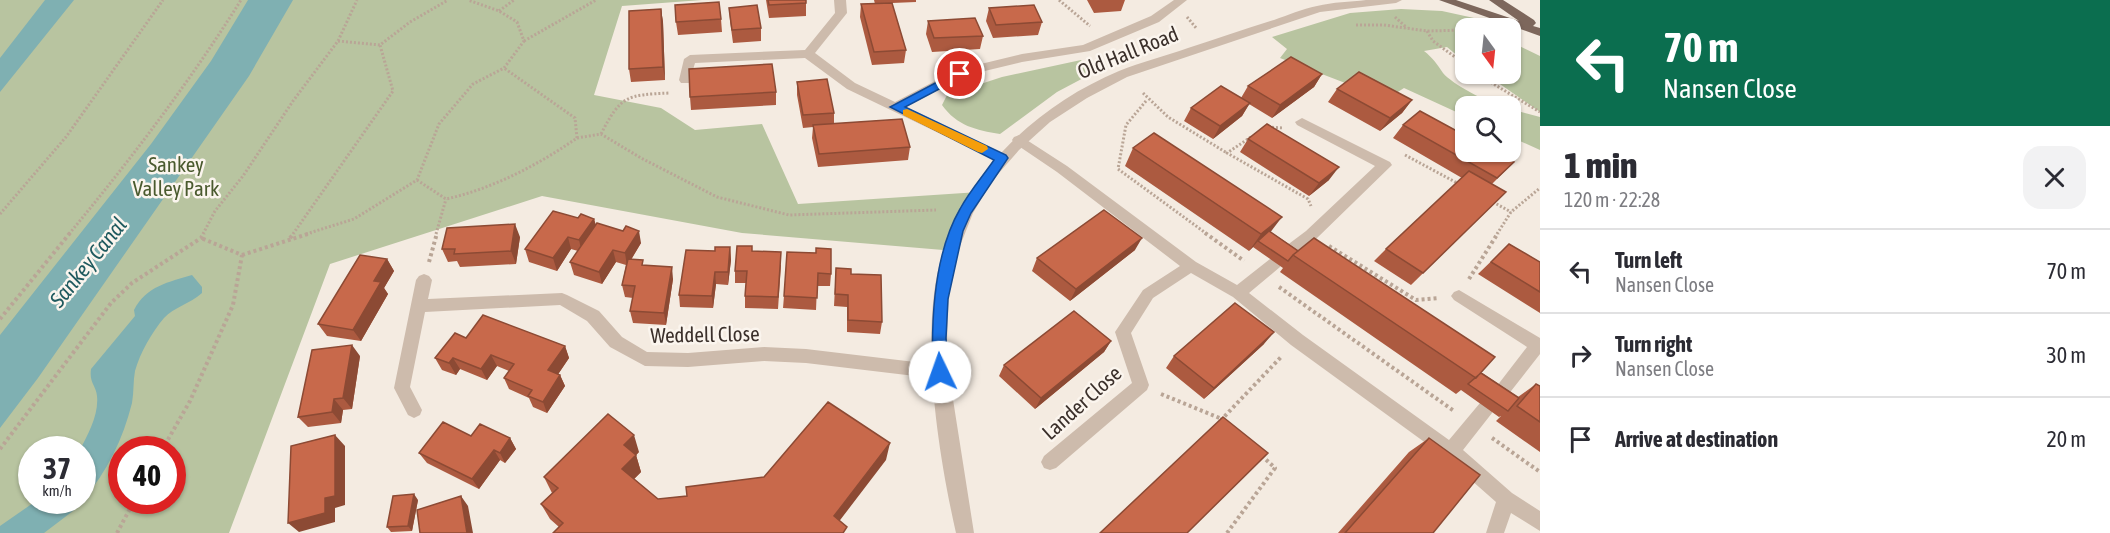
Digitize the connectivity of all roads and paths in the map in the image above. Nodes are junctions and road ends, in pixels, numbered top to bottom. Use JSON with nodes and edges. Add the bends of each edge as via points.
{"nodes":[{"id":1,"x":163,"y":0,"type":"edge"},
{"id":2,"x":241,"y":0,"type":"edge"},
{"id":3,"x":357,"y":0,"type":"edge"},
{"id":4,"x":448,"y":0,"type":"edge"},
{"id":5,"x":468,"y":0,"type":"edge"},
{"id":6,"x":514,"y":0,"type":"edge"},
{"id":7,"x":597,"y":0,"type":"edge"},
{"id":8,"x":840,"y":0,"type":"edge"},
{"id":9,"x":1059,"y":0,"type":"edge"},
{"id":10,"x":1181,"y":0,"type":"edge"},
{"id":11,"x":1335,"y":0,"type":"edge"},
{"id":12,"x":1396,"y":0,"type":"edge"},
{"id":13,"x":1445,"y":0,"type":"edge"},
{"id":14,"x":1495,"y":0,"type":"edge"},
{"id":15,"x":1318,"y":9,"type":"junction"},
{"id":16,"x":499,"y":11,"type":"junction"},
{"id":17,"x":1353,"y":26,"type":"dead end"},
{"id":18,"x":1455,"y":30,"type":"edge"},
{"id":19,"x":1427,"y":31,"type":"junction"},
{"id":20,"x":1540,"y":31,"type":"edge"},
{"id":21,"x":1107,"y":40,"type":"junction"},
{"id":22,"x":338,"y":41,"type":"junction"},
{"id":23,"x":524,"y":41,"type":"junction"},
{"id":24,"x":380,"y":45,"type":"junction"},
{"id":25,"x":808,"y":54,"type":"junction"},
{"id":26,"x":1455,"y":57,"type":"edge"},
{"id":27,"x":504,"y":68,"type":"junction"},
{"id":28,"x":685,"y":80,"type":"joint"},
{"id":29,"x":1494,"y":84,"type":"edge"},
{"id":30,"x":1143,"y":93,"type":"dead end"},
{"id":31,"x":1146,"y":101,"type":"junction"},
{"id":32,"x":896,"y":107,"type":"junction"},
{"id":33,"x":1540,"y":112,"type":"edge"},
{"id":34,"x":1302,"y":122,"type":"joint"},
{"id":35,"x":601,"y":134,"type":"junction"},
{"id":36,"x":577,"y":138,"type":"junction"},
{"id":37,"x":1019,"y":140,"type":"junction"},
{"id":38,"x":1227,"y":153,"type":"junction"},
{"id":39,"x":1002,"y":158,"type":"junction"},
{"id":40,"x":1384,"y":165,"type":"junction"},
{"id":41,"x":417,"y":180,"type":"junction"},
{"id":42,"x":1459,"y":184,"type":"edge"},
{"id":43,"x":1540,"y":188,"type":"edge"},
{"id":44,"x":446,"y":199,"type":"junction"},
{"id":45,"x":1491,"y":201,"type":"edge"},
{"id":46,"x":936,"y":210,"type":"dead end"},
{"id":47,"x":1511,"y":212,"type":"junction"},
{"id":48,"x":0,"y":214,"type":"edge"},
{"id":49,"x":1315,"y":230,"type":"junction"},
{"id":50,"x":201,"y":238,"type":"junction"},
{"id":51,"x":289,"y":238,"type":"junction"},
{"id":52,"x":242,"y":255,"type":"junction"},
{"id":53,"x":1191,"y":267,"type":"junction"},
{"id":54,"x":1261,"y":274,"type":"junction"},
{"id":55,"x":424,"y":280,"type":"joint"},
{"id":56,"x":1238,"y":293,"type":"junction"},
{"id":57,"x":1459,"y":296,"type":"junction"},
{"id":58,"x":419,"y":306,"type":"junction"},
{"id":59,"x":0,"y":319,"type":"edge"},
{"id":60,"x":1297,"y":340,"type":"junction"},
{"id":61,"x":940,"y":372,"type":"junction"},
{"id":62,"x":1141,"y":385,"type":"junction"},
{"id":63,"x":414,"y":410,"type":"dead end"},
{"id":64,"x":1222,"y":419,"type":"junction"},
{"id":65,"x":1473,"y":425,"type":"junction"},
{"id":66,"x":1230,"y":426,"type":"edge"},
{"id":67,"x":170,"y":436,"type":"edge"},
{"id":68,"x":1252,"y":447,"type":"edge"},
{"id":69,"x":0,"y":449,"type":"edge"},
{"id":70,"x":1451,"y":451,"type":"junction"},
{"id":71,"x":1050,"y":462,"type":"dead end"},
{"id":72,"x":1540,"y":472,"type":"edge"},
{"id":73,"x":1506,"y":499,"type":"junction"},
{"id":74,"x":127,"y":514,"type":"edge"},
{"id":75,"x":1540,"y":522,"type":"edge"},
{"id":76,"x":117,"y":533,"type":"edge"},
{"id":77,"x":965,"y":533,"type":"edge"},
{"id":78,"x":1227,"y":533,"type":"edge"},
{"id":79,"x":1495,"y":533,"type":"edge"}],
"edges":[{"from":1,"to":48,"type":"path","via":[[30,183]]},
{"from":2,"to":59,"type":"path","via":[[144,142]]},
{"from":3,"to":22,"type":"path"},
{"from":4,"to":24,"type":"path"},
{"from":5,"to":16,"type":"path"},
{"from":6,"to":16,"type":"path"},
{"from":7,"to":23,"type":"path"},
{"from":8,"to":25,"type":"street","via":[[842,14]]},
{"from":9,"to":21,"type":"path"},
{"from":10,"to":21,"type":"street","via":[[1155,19]]},
{"from":11,"to":15,"type":"street","name":"Old Hall Road"},
{"from":12,"to":15,"type":"street","name":"Old Hall Road"},
{"from":13,"to":20,"type":"main road"},
{"from":14,"to":20,"type":"main road"},
{"from":15,"to":37,"type":"street","name":"Old Hall Road","via":[[1123,74],[1070,100]]},
{"from":16,"to":23,"type":"path","via":[[517,22]]},
{"from":17,"to":19,"type":"path","via":[[1384,25]]},
{"from":18,"to":19,"type":"path"},
{"from":19,"to":26,"type":"path"},
{"from":21,"to":32,"type":"street","via":[[1086,48],[1022,58],[960,74]]},
{"from":22,"to":24,"type":"path"},
{"from":22,"to":50,"type":"path","via":[[214,211]]},
{"from":23,"to":27,"type":"path"},
{"from":24,"to":51,"type":"path","via":[[393,91]]},
{"from":25,"to":28,"type":"street","via":[[690,59]]},
{"from":25,"to":32,"type":"street","via":[[850,86]]},
{"from":27,"to":36,"type":"path","via":[[575,118]]},
{"from":27,"to":41,"type":"path","via":[[473,84],[439,124]]},
{"from":28,"to":35,"type":"path","via":[[681,92],[634,95],[613,110]]},
{"from":29,"to":33,"type":"path"},
{"from":30,"to":31,"type":"path"},
{"from":31,"to":38,"type":"path"},
{"from":31,"to":54,"type":"path","via":[[1126,125],[1118,169]]},
{"from":32,"to":39,"type":"street"},
{"from":34,"to":38,"type":"path","via":[[1288,128],[1267,127]]},
{"from":34,"to":40,"type":"street"},
{"from":35,"to":36,"type":"path"},
{"from":35,"to":46,"type":"path","via":[[717,197],[789,214]]},
{"from":36,"to":44,"type":"path","via":[[474,193]]},
{"from":37,"to":39,"type":"street","name":"Old Hall Road"},
{"from":37,"to":53,"type":"street"},
{"from":38,"to":49,"type":"path","via":[[1308,199]]},
{"from":39,"to":61,"type":"street","name":"Old Hall Road","via":[[965,211],[956,231],[941,299]]},
{"from":40,"to":42,"type":"path","via":[[1397,151]]},
{"from":40,"to":49,"type":"street"},
{"from":41,"to":44,"type":"path"},
{"from":41,"to":51,"type":"path","via":[[354,219]]},
{"from":43,"to":47,"type":"path"},
{"from":44,"to":55,"type":"path"},
{"from":45,"to":47,"type":"path"},
{"from":47,"to":57,"type":"path"},
{"from":49,"to":54,"type":"street"},
{"from":49,"to":57,"type":"path","via":[[1416,300]]},
{"from":50,"to":52,"type":"path"},
{"from":50,"to":69,"type":"path","via":[[132,283],[111,303]]},
{"from":51,"to":52,"type":"path"},
{"from":52,"to":67,"type":"path","via":[[233,305]]},
{"from":53,"to":56,"type":"street"},
{"from":53,"to":62,"type":"street","name":"Lander Close","via":[[1148,294],[1123,332]]},
{"from":54,"to":56,"type":"street"},
{"from":54,"to":65,"type":"path"},
{"from":55,"to":58,"type":"street"},
{"from":56,"to":60,"type":"street"},
{"from":57,"to":65,"type":"street","via":[[1538,345]]},
{"from":58,"to":61,"type":"street","name":"Weddell Close","via":[[562,299],[593,316],[616,342],[645,359],[765,354]]},
{"from":58,"to":63,"type":"street","via":[[402,388]]},
{"from":60,"to":64,"type":"path"},
{"from":60,"to":70,"type":"street"},
{"from":61,"to":77,"type":"street","name":"Old Hall Road"},
{"from":62,"to":64,"type":"path"},
{"from":62,"to":71,"type":"street","name":"Lander Close"},
{"from":64,"to":66,"type":"path"},
{"from":65,"to":70,"type":"street"},
{"from":65,"to":72,"type":"path"},
{"from":68,"to":78,"type":"path","via":[[1275,468]]},
{"from":70,"to":73,"type":"street"},
{"from":73,"to":75,"type":"street"},
{"from":73,"to":79,"type":"street"},
{"from":74,"to":76,"type":"path"}]}
